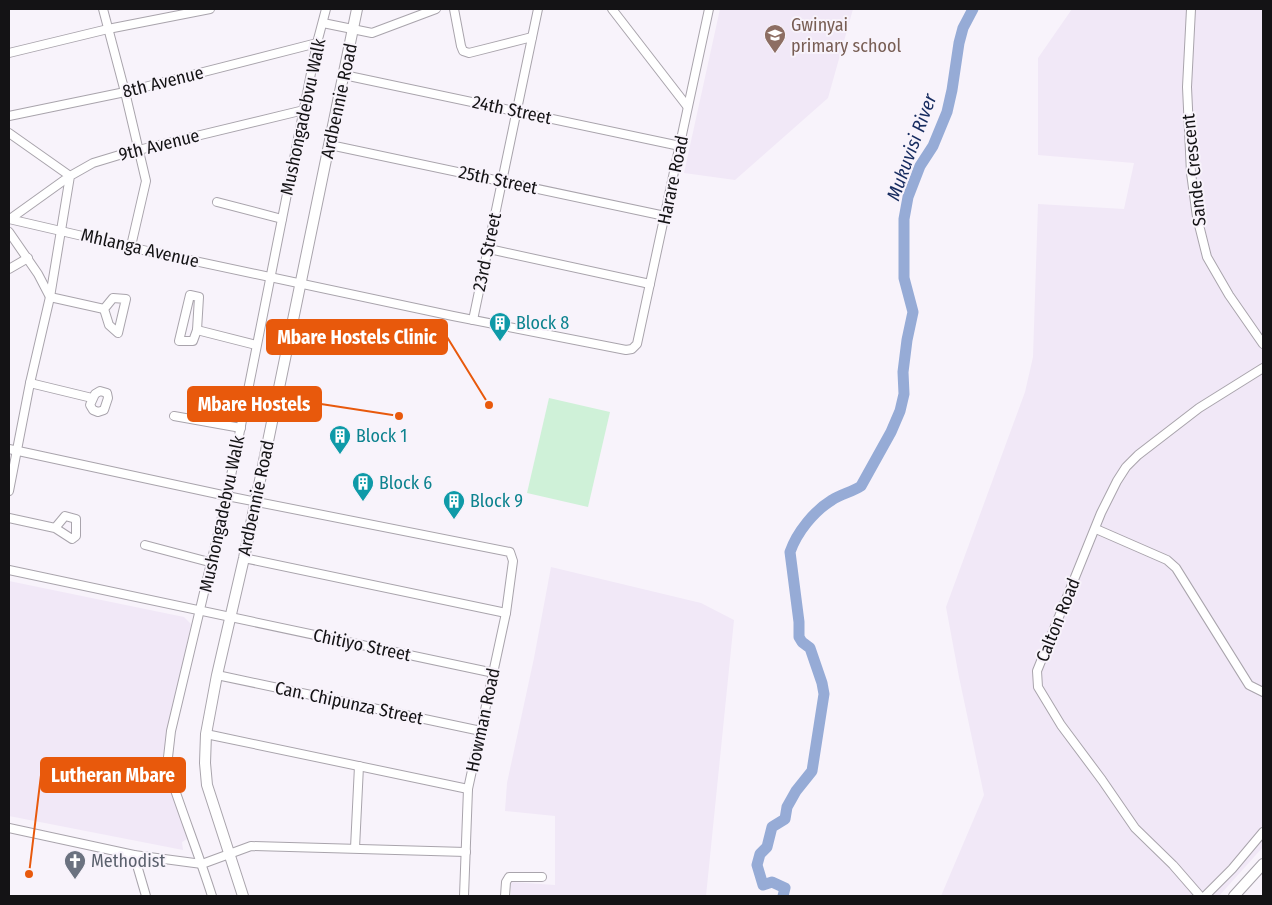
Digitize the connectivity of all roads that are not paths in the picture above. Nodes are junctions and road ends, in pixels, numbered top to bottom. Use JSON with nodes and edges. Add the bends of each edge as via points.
{"nodes":[{"id":1,"x":102,"y":9,"type":"edge"},
{"id":2,"x":210,"y":9,"type":"edge"},
{"id":3,"x":326,"y":9,"type":"edge"},
{"id":4,"x":357,"y":9,"type":"edge"},
{"id":5,"x":436,"y":9,"type":"edge"},
{"id":6,"x":454,"y":9,"type":"edge"},
{"id":7,"x":538,"y":9,"type":"edge"},
{"id":8,"x":612,"y":9,"type":"edge"},
{"id":9,"x":709,"y":9,"type":"edge"},
{"id":10,"x":1191,"y":9,"type":"edge"},
{"id":11,"x":323,"y":23,"type":"junction"},
{"id":12,"x":108,"y":29,"type":"junction"},
{"id":13,"x":354,"y":31,"type":"junction"},
{"id":14,"x":532,"y":37,"type":"junction"},
{"id":15,"x":317,"y":43,"type":"junction"},
{"id":16,"x":9,"y":53,"type":"edge"},
{"id":17,"x":344,"y":76,"type":"junction"},
{"id":18,"x":125,"y":92,"type":"junction"},
{"id":19,"x":687,"y":106,"type":"junction"},
{"id":20,"x":304,"y":110,"type":"junction"},
{"id":21,"x":516,"y":110,"type":"junction"},
{"id":22,"x":9,"y":116,"type":"edge"},
{"id":23,"x":9,"y":133,"type":"edge"},
{"id":24,"x":330,"y":145,"type":"junction"},
{"id":25,"x":680,"y":146,"type":"junction"},
{"id":26,"x":138,"y":150,"type":"junction"},
{"id":27,"x":70,"y":176,"type":"junction"},
{"id":28,"x":502,"y":180,"type":"junction"},
{"id":29,"x":217,"y":202,"type":"dead end"},
{"id":30,"x":665,"y":216,"type":"junction"},
{"id":31,"x":9,"y":219,"type":"edge"},
{"id":32,"x":282,"y":219,"type":"junction"},
{"id":33,"x":62,"y":230,"type":"junction"},
{"id":34,"x":9,"y":232,"type":"edge"},
{"id":35,"x":131,"y":246,"type":"junction"},
{"id":36,"x":489,"y":249,"type":"junction"},
{"id":37,"x":28,"y":258,"type":"junction"},
{"id":38,"x":9,"y":270,"type":"edge"},
{"id":39,"x":271,"y":277,"type":"junction"},
{"id":40,"x":300,"y":283,"type":"junction"},
{"id":41,"x":650,"y":284,"type":"junction"},
{"id":42,"x":50,"y":297,"type":"junction"},
{"id":43,"x":104,"y":309,"type":"dead end"},
{"id":44,"x":473,"y":320,"type":"junction"},
{"id":45,"x":197,"y":330,"type":"junction"},
{"id":46,"x":1263,"y":344,"type":"edge"},
{"id":47,"x":256,"y":345,"type":"junction"},
{"id":48,"x":632,"y":349,"type":"joint"},
{"id":49,"x":1263,"y":368,"type":"edge"},
{"id":50,"x":30,"y":383,"type":"junction"},
{"id":51,"x":92,"y":398,"type":"dead end"},
{"id":52,"x":174,"y":416,"type":"dead end"},
{"id":53,"x":241,"y":428,"type":"junction"},
{"id":54,"x":12,"y":449,"type":"edge"},
{"id":55,"x":9,"y":491,"type":"edge"},
{"id":56,"x":227,"y":496,"type":"junction"},
{"id":57,"x":255,"y":502,"type":"junction"},
{"id":58,"x":9,"y":518,"type":"edge"},
{"id":59,"x":55,"y":528,"type":"dead end"},
{"id":60,"x":1096,"y":529,"type":"junction"},
{"id":61,"x":145,"y":545,"type":"dead end"},
{"id":62,"x":244,"y":558,"type":"junction"},
{"id":63,"x":213,"y":563,"type":"junction"},
{"id":64,"x":9,"y":570,"type":"edge"},
{"id":65,"x":200,"y":611,"type":"junction"},
{"id":66,"x":506,"y":613,"type":"junction"},
{"id":67,"x":231,"y":617,"type":"junction"},
{"id":68,"x":494,"y":673,"type":"junction"},
{"id":69,"x":217,"y":675,"type":"junction"},
{"id":70,"x":1263,"y":692,"type":"edge"},
{"id":71,"x":481,"y":731,"type":"junction"},
{"id":72,"x":206,"y":734,"type":"junction"},
{"id":73,"x":359,"y":766,"type":"junction"},
{"id":74,"x":468,"y":789,"type":"junction"},
{"id":75,"x":9,"y":828,"type":"edge"},
{"id":76,"x":1263,"y":832,"type":"edge"},
{"id":77,"x":355,"y":848,"type":"junction"},
{"id":78,"x":466,"y":852,"type":"junction"},
{"id":79,"x":230,"y":853,"type":"junction"},
{"id":80,"x":134,"y":855,"type":"junction"},
{"id":81,"x":202,"y":864,"type":"junction"},
{"id":82,"x":1263,"y":864,"type":"edge"},
{"id":83,"x":542,"y":877,"type":"dead end"},
{"id":84,"x":146,"y":896,"type":"edge"},
{"id":85,"x":212,"y":896,"type":"edge"},
{"id":86,"x":243,"y":896,"type":"edge"},
{"id":87,"x":464,"y":896,"type":"edge"},
{"id":88,"x":505,"y":896,"type":"edge"},
{"id":89,"x":1200,"y":896,"type":"edge"},
{"id":90,"x":1206,"y":896,"type":"edge"},
{"id":91,"x":1234,"y":896,"type":"edge"}],
"edges":[{"from":1,"to":12,"type":"street"},
{"from":2,"to":12,"type":"street"},
{"from":3,"to":11,"type":"street","name":"Mushongadebvu Walk"},
{"from":4,"to":13,"type":"main road","name":"Ardbennie Road"},
{"from":5,"to":13,"type":"street","via":[[372,33]]},
{"from":6,"to":14,"type":"street","via":[[461,46],[469,53]]},
{"from":7,"to":14,"type":"street","name":"23rd Street"},
{"from":8,"to":19,"type":"street"},
{"from":9,"to":19,"type":"street","name":"Harare Road"},
{"from":10,"to":46,"type":"street","name":"Sande Crescent","via":[[1187,87],[1196,217],[1207,257]]},
{"from":11,"to":13,"type":"street"},
{"from":11,"to":15,"type":"street","name":"Mushongadebvu Walk"},
{"from":12,"to":16,"type":"street"},
{"from":12,"to":18,"type":"street"},
{"from":13,"to":17,"type":"main road","name":"Ardbennie Road"},
{"from":14,"to":21,"type":"street","name":"23rd Street"},
{"from":15,"to":18,"type":"street","name":"8th Avenue"},
{"from":15,"to":20,"type":"street","name":"Mushongadebvu Walk"},
{"from":17,"to":21,"type":"street","name":"24th Street"},
{"from":17,"to":24,"type":"main road","name":"Ardbennie Road"},
{"from":18,"to":22,"type":"street","name":"8th Avenue"},
{"from":18,"to":26,"type":"street"},
{"from":19,"to":25,"type":"street","name":"Harare Road"},
{"from":20,"to":26,"type":"street","name":"9th Avenue"},
{"from":20,"to":32,"type":"street","name":"Mushongadebvu Walk"},
{"from":21,"to":25,"type":"street","name":"24th Street"},
{"from":21,"to":28,"type":"street","name":"23rd Street"},
{"from":23,"to":27,"type":"street"},
{"from":24,"to":28,"type":"street","name":"25th Street"},
{"from":24,"to":40,"type":"main road","name":"Ardbennie Road"},
{"from":25,"to":30,"type":"street","name":"Harare Road"},
{"from":26,"to":27,"type":"street","name":"9th Avenue","via":[[93,163]]},
{"from":26,"to":35,"type":"street","via":[[146,184]]},
{"from":27,"to":31,"type":"street","name":"9th Avenue"},
{"from":27,"to":33,"type":"street"},
{"from":28,"to":30,"type":"street","name":"25th Street"},
{"from":28,"to":36,"type":"street","name":"23rd Street"},
{"from":29,"to":32,"type":"street"},
{"from":30,"to":41,"type":"street","name":"Harare Road"},
{"from":31,"to":33,"type":"street","name":"Mhlanga Avenue"},
{"from":32,"to":39,"type":"street","name":"Mushongadebvu Walk"},
{"from":33,"to":35,"type":"street","name":"Mhlanga Avenue"},
{"from":33,"to":42,"type":"street"},
{"from":34,"to":37,"type":"street"},
{"from":35,"to":39,"type":"street","name":"Mhlanga Avenue"},
{"from":36,"to":41,"type":"street"},
{"from":36,"to":44,"type":"street","name":"23rd Street"},
{"from":37,"to":38,"type":"street"},
{"from":37,"to":42,"type":"street"},
{"from":39,"to":40,"type":"street","name":"Mhlanga Avenue"},
{"from":39,"to":47,"type":"street","name":"Mushongadebvu Walk"},
{"from":40,"to":44,"type":"street","name":"Mhlanga Avenue"},
{"from":40,"to":57,"type":"main road","name":"Ardbennie Road"},
{"from":41,"to":48,"type":"street","name":"Harare Road","via":[[637,344]]},
{"from":42,"to":43,"type":"street"},
{"from":42,"to":50,"type":"street"},
{"from":44,"to":48,"type":"street","name":"Mhlanga Avenue"},
{"from":45,"to":45,"type":"street","via":[[199,297],[190,296],[179,342],[192,342]]},
{"from":45,"to":47,"type":"street"},
{"from":47,"to":53,"type":"street","name":"Mushongadebvu Walk"},
{"from":49,"to":60,"type":"street","name":"Calton Road","via":[[1199,408],[1138,455],[1117,481]]},
{"from":50,"to":51,"type":"street"},
{"from":50,"to":54,"type":"street"},
{"from":52,"to":53,"type":"street"},
{"from":53,"to":56,"type":"street","name":"Mushongadebvu Walk"},
{"from":54,"to":55,"type":"street"},
{"from":54,"to":56,"type":"street"},
{"from":56,"to":57,"type":"street"},
{"from":56,"to":63,"type":"street","name":"Mushongadebvu Walk"},
{"from":57,"to":62,"type":"main road","name":"Ardbennie Road"},
{"from":57,"to":66,"type":"street","name":"Howman Road","via":[[510,552],[513,561]]},
{"from":58,"to":59,"type":"street"},
{"from":60,"to":70,"type":"street","via":[[1167,560],[1176,568],[1249,685]]},
{"from":60,"to":89,"type":"street","name":"Calton Road","via":[[1037,671],[1038,687],[1061,725],[1135,828]]},
{"from":61,"to":63,"type":"street"},
{"from":62,"to":66,"type":"street"},
{"from":62,"to":67,"type":"main road","name":"Ardbennie Road"},
{"from":63,"to":65,"type":"street","name":"Mushongadebvu Walk"},
{"from":64,"to":65,"type":"street","name":"Chitiyo Street"},
{"from":65,"to":67,"type":"street","name":"Chitiyo Street"},
{"from":65,"to":81,"type":"street","name":"Mushongadebvu Walk","via":[[166,763]]},
{"from":66,"to":68,"type":"street","name":"Howman Road"},
{"from":67,"to":68,"type":"street","name":"Chitiyo Street"},
{"from":67,"to":69,"type":"main road","name":"Ardbennie Road"},
{"from":68,"to":71,"type":"street","name":"Howman Road"},
{"from":69,"to":71,"type":"street","name":"Can. Chipunza Street"},
{"from":69,"to":72,"type":"main road","name":"Ardbennie Road"},
{"from":71,"to":74,"type":"street","name":"Howman Road"},
{"from":72,"to":73,"type":"street"},
{"from":72,"to":79,"type":"main road","name":"Ardbennie Road","via":[[207,785]]},
{"from":73,"to":74,"type":"street"},
{"from":73,"to":77,"type":"street"},
{"from":74,"to":78,"type":"street","name":"Howman Road"},
{"from":75,"to":80,"type":"street"},
{"from":76,"to":90,"type":"street"},
{"from":77,"to":78,"type":"street"},
{"from":77,"to":79,"type":"street","via":[[251,846]]},
{"from":78,"to":87,"type":"street","name":"Howman Road"},
{"from":79,"to":81,"type":"street"},
{"from":79,"to":86,"type":"main road","name":"Ardbennie Road"},
{"from":80,"to":81,"type":"street"},
{"from":80,"to":84,"type":"street"},
{"from":81,"to":85,"type":"street","name":"Mushongadebvu Walk"},
{"from":82,"to":91,"type":"main road"},
{"from":83,"to":88,"type":"street","via":[[510,877],[506,882]]}]}
